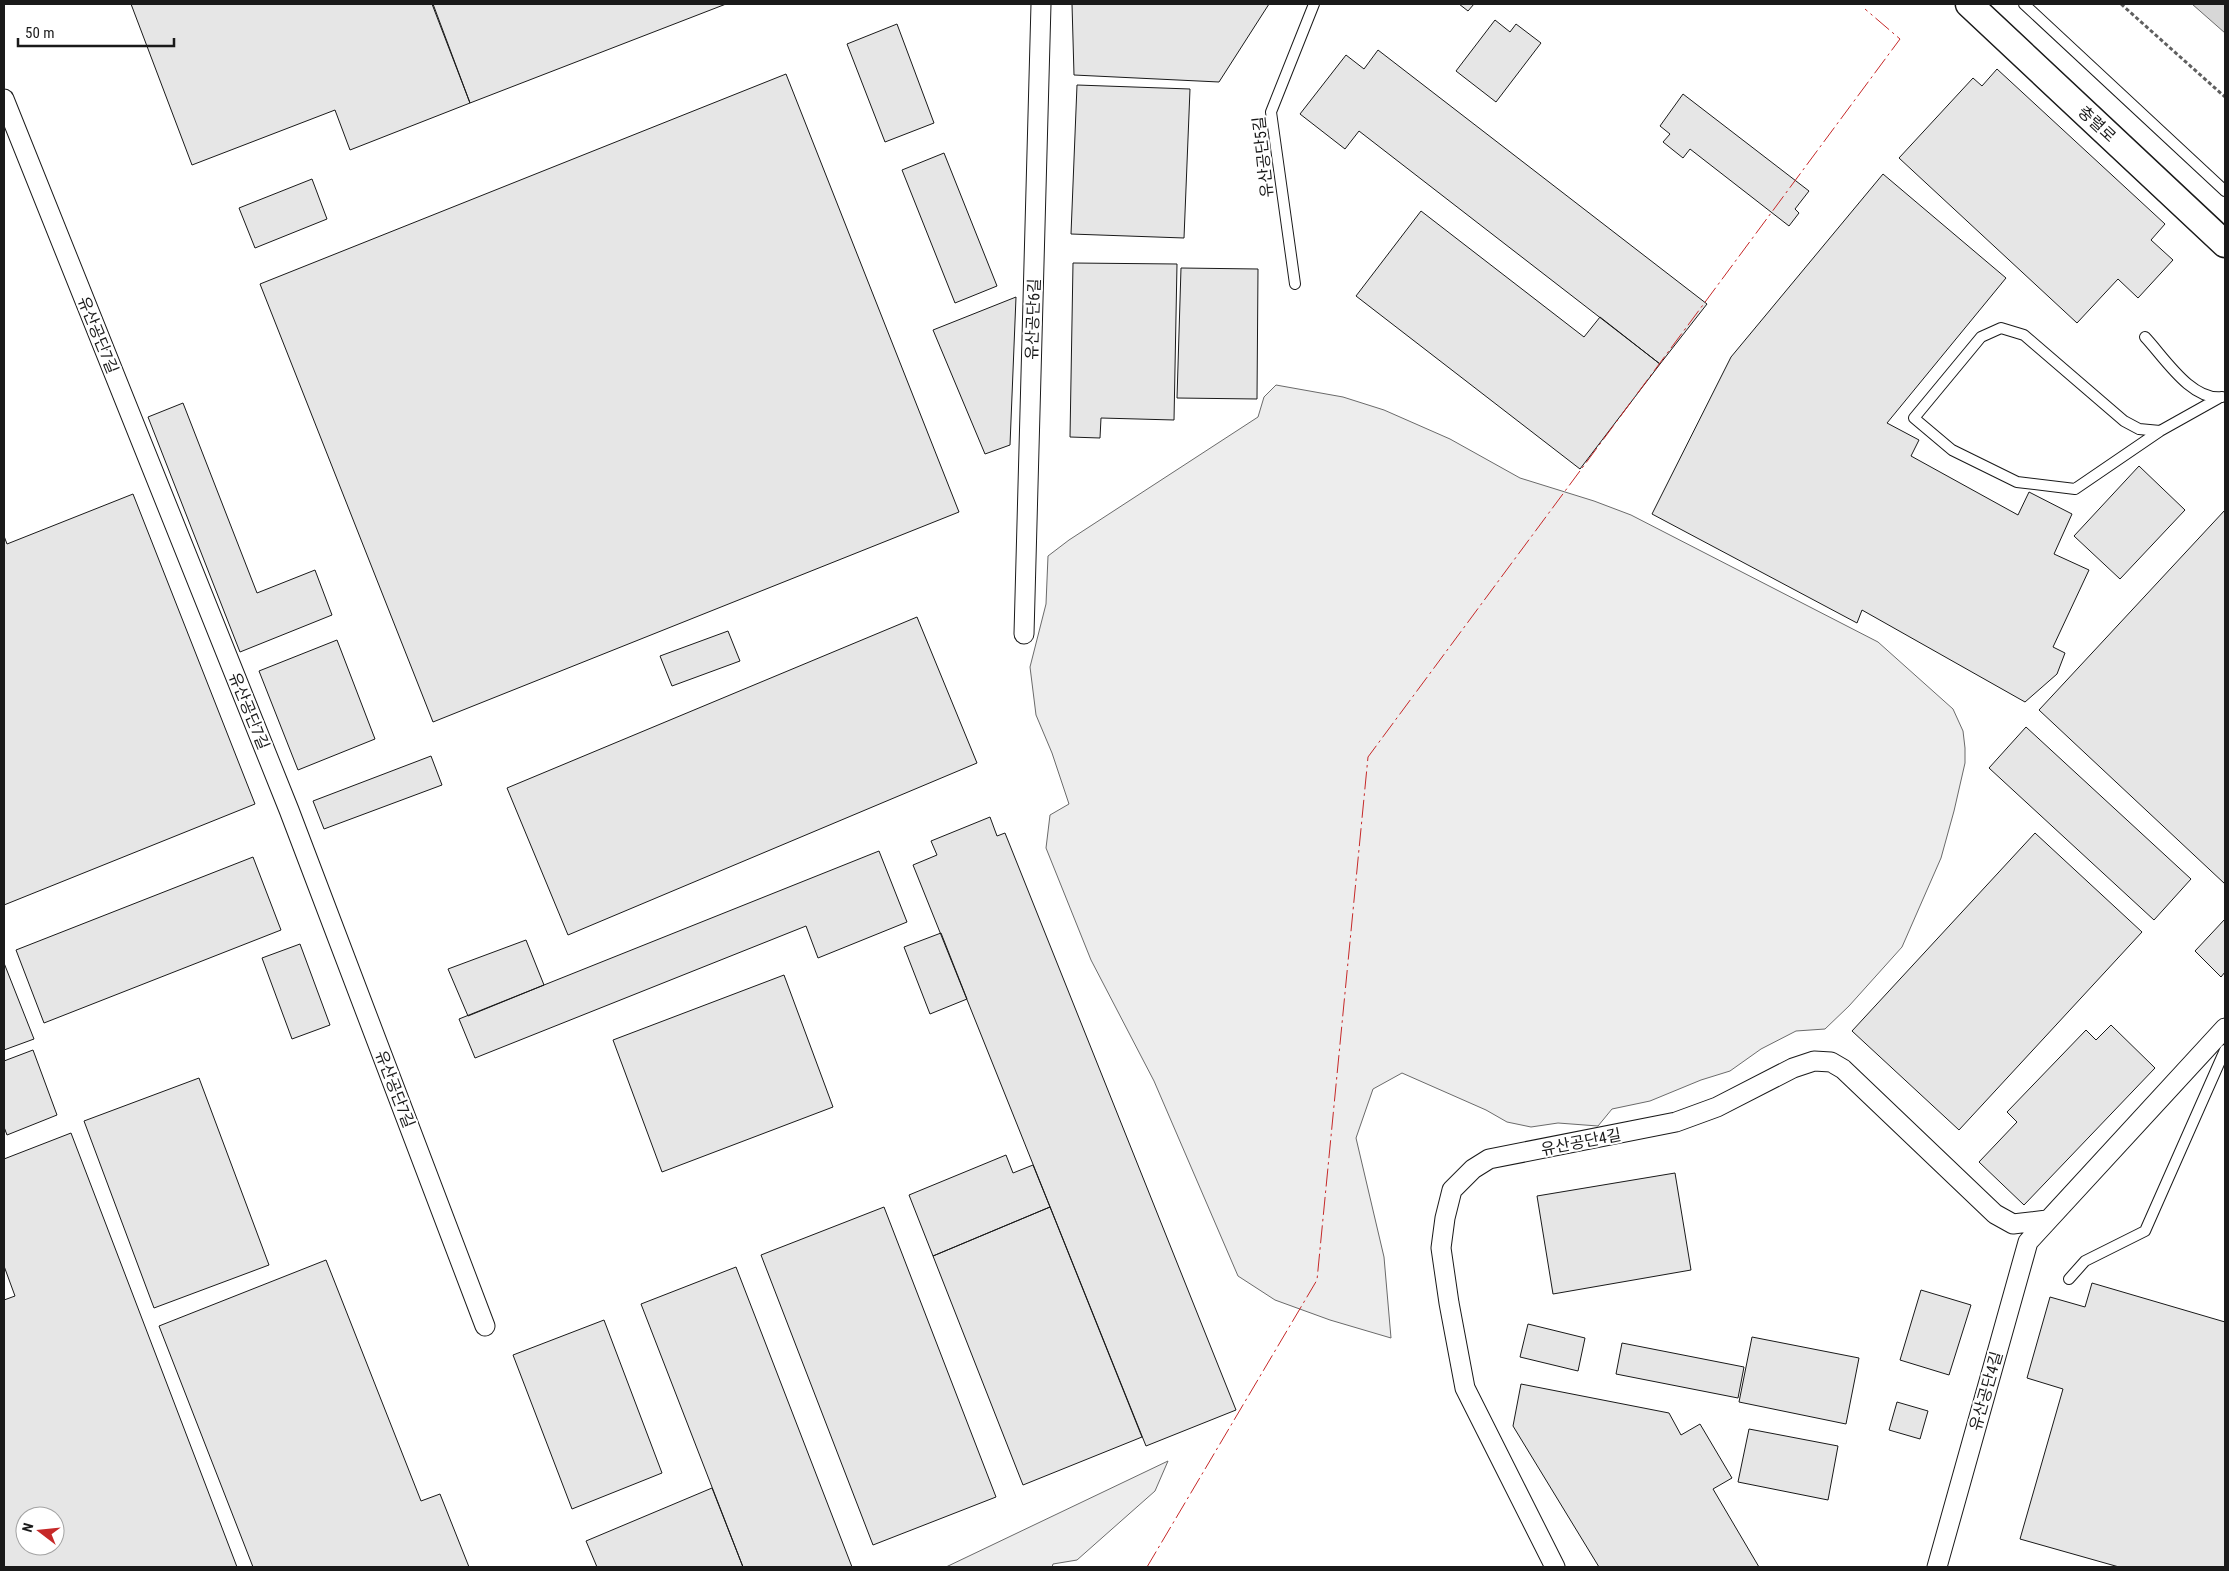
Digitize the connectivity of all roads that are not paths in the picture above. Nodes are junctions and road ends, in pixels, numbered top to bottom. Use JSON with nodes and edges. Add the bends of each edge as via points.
{"nodes":[{"id":1,"x":1041,"y":4,"type":"edge"},
{"id":2,"x":1314,"y":4,"type":"edge"},
{"id":3,"x":1969,"y":4,"type":"edge"},
{"id":4,"x":2024,"y":4,"type":"edge"},
{"id":5,"x":4,"y":99,"type":"edge"},
{"id":6,"x":2225,"y":191,"type":"edge"},
{"id":7,"x":2225,"y":244,"type":"edge"},
{"id":8,"x":1295,"y":284,"type":"dead end"},
{"id":9,"x":2145,"y":336,"type":"dead end"},
{"id":10,"x":2222,"y":397,"type":"edge"},
{"id":11,"x":2160,"y":431,"type":"junction"},
{"id":12,"x":1024,"y":634,"type":"dead end"},
{"id":13,"x":2225,"y":1028,"type":"edge"},
{"id":14,"x":2225,"y":1050,"type":"edge"},
{"id":15,"x":2047,"y":1220,"type":"junction"},
{"id":16,"x":2069,"y":1279,"type":"dead end"},
{"id":17,"x":485,"y":1326,"type":"dead end"},
{"id":18,"x":1555,"y":1567,"type":"edge"},
{"id":19,"x":1937,"y":1567,"type":"edge"}],
"edges":[{"from":1,"to":12,"type":"street","name":"유산공단6길"},
{"from":2,"to":8,"type":"lane","name":"유산공단5길","via":[[1271,112]]},
{"from":3,"to":7,"type":"main road","name":"충렬로"},
{"from":4,"to":6,"type":"lane"},
{"from":5,"to":17,"type":"street","name":"유산공단7길","via":[[289,810]]},
{"from":9,"to":10,"type":"lane","via":[[2183,381],[2198,392]]},
{"from":10,"to":11,"type":"lane"},
{"from":11,"to":11,"type":"lane","via":[[2075,489],[2016,482],[1952,450],[1914,418],[1980,337],[2001,328],[2024,335],[2124,421],[2139,429]]},
{"from":13,"to":15,"type":"street","name":"유산공단4길"},
{"from":14,"to":16,"type":"lane","via":[[2145,1232],[2086,1260]]},
{"from":15,"to":18,"type":"street","name":"유산공단4길","via":[[2013,1224],[1995,1214],[1844,1069],[1831,1062],[1814,1061],[1793,1068],[1717,1108],[1676,1122],[1490,1159],[1473,1169],[1452,1190],[1441,1248],[1465,1388]]},
{"from":15,"to":19,"type":"street","name":"유산공단4길","via":[[2028,1242]]}]}
